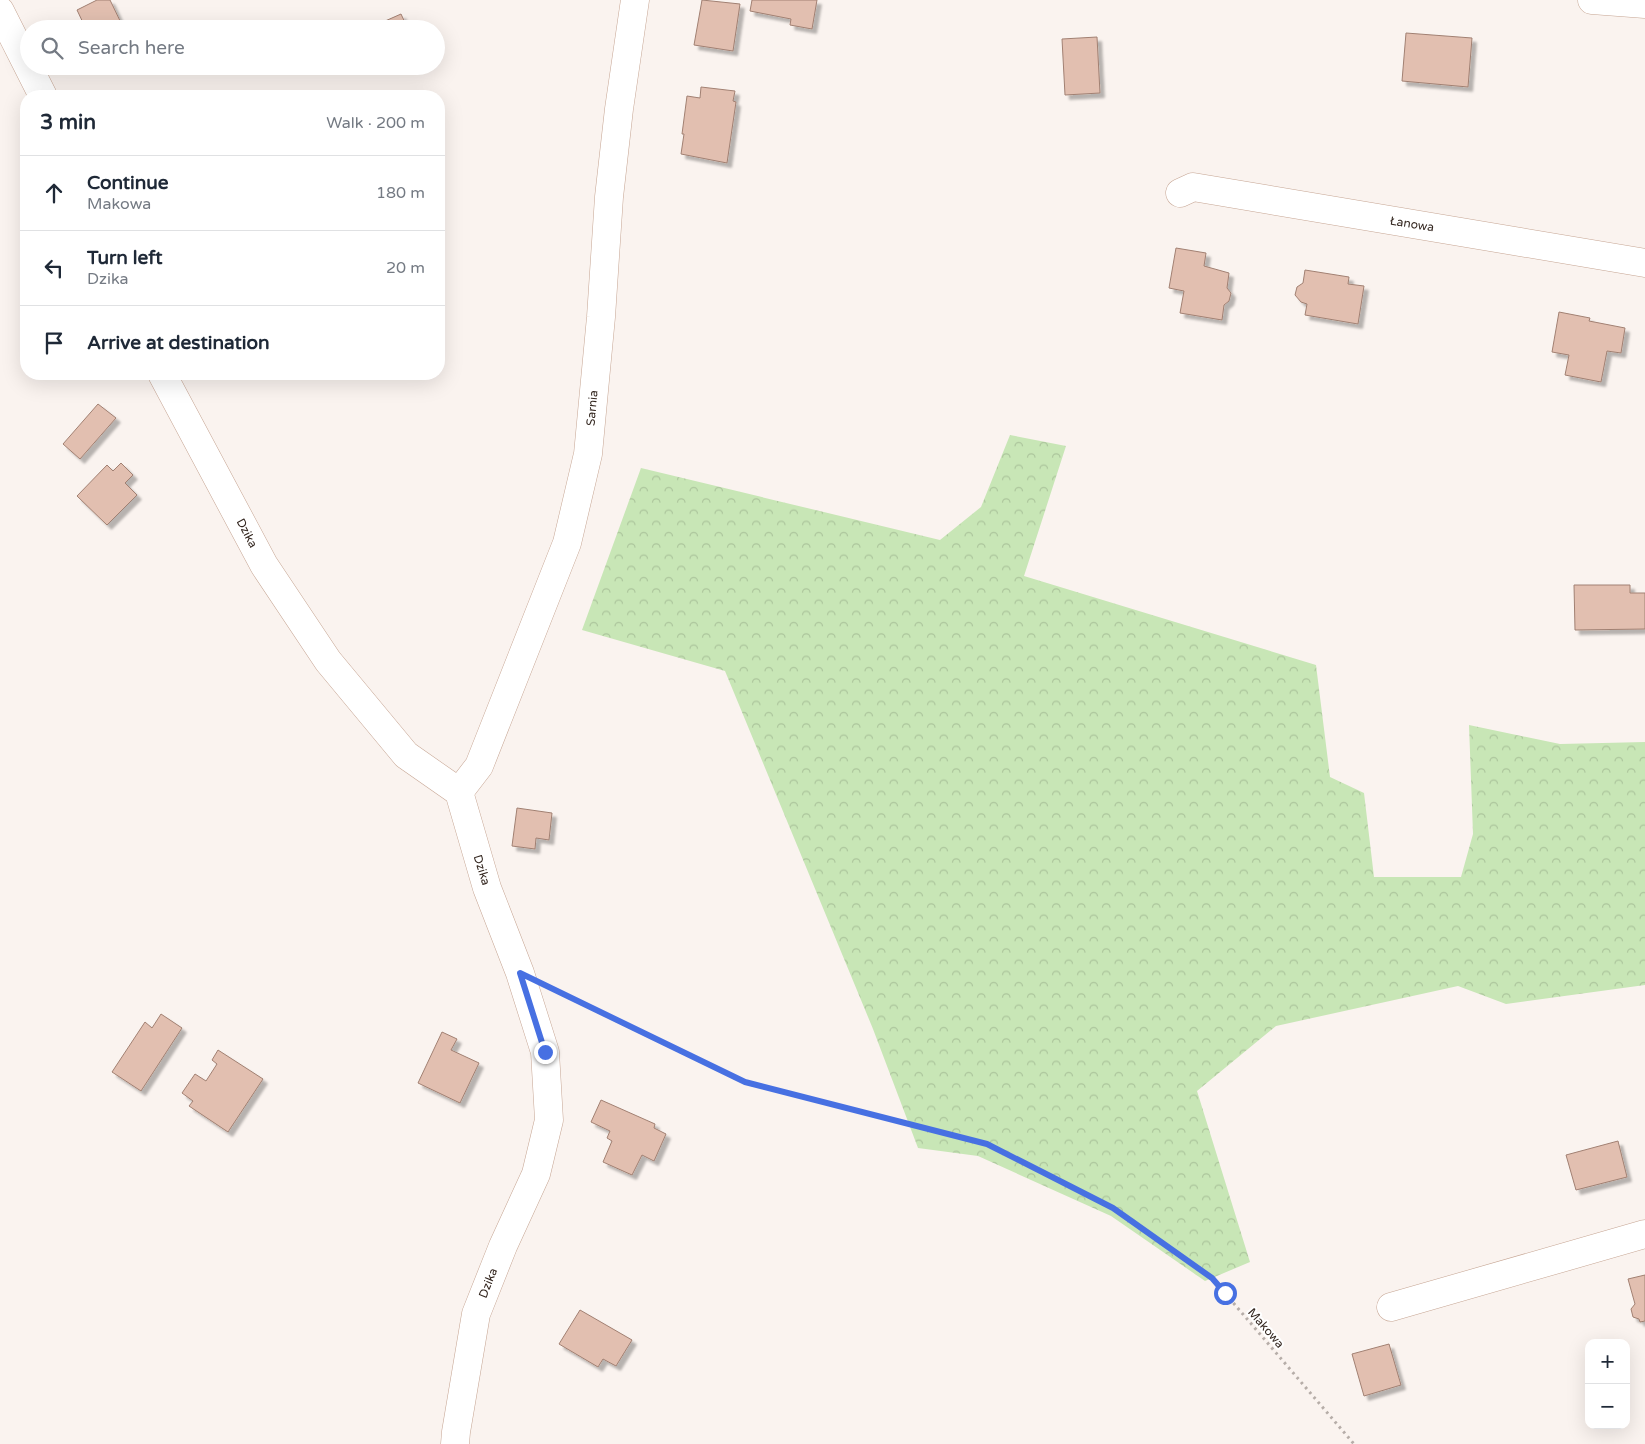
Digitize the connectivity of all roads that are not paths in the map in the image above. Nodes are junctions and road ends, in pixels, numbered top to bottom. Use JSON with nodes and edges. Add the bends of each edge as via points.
{"nodes":[{"id":1,"x":636,"y":0,"type":"edge"},
{"id":2,"x":1592,"y":0,"type":"edge"},
{"id":3,"x":1645,"y":4,"type":"edge"},
{"id":4,"x":0,"y":11,"type":"edge"},
{"id":5,"x":20,"y":51,"type":"edge"},
{"id":6,"x":32,"y":75,"type":"edge"},
{"id":7,"x":40,"y":90,"type":"edge"},
{"id":8,"x":1180,"y":193,"type":"dead end"},
{"id":9,"x":1645,"y":263,"type":"edge"},
{"id":10,"x":165,"y":380,"type":"edge"},
{"id":11,"x":459,"y":792,"type":"junction"},
{"id":12,"x":1645,"y":1234,"type":"edge"},
{"id":13,"x":1390,"y":1307,"type":"dead end"},
{"id":14,"x":456,"y":1444,"type":"edge"}],
"edges":[{"from":1,"to":11,"type":"street","name":"Sarnia","via":[[610,187],[588,454],[566,543],[479,766]]},
{"from":2,"to":3,"type":"street"},
{"from":4,"to":5,"type":"street"},
{"from":6,"to":7,"type":"street"},
{"from":8,"to":9,"type":"street","name":"Łanowa","via":[[1193,187]]},
{"from":10,"to":11,"type":"street","name":"Dzika","via":[[264,564],[328,661],[406,755]]},
{"from":11,"to":14,"type":"street","name":"Dzika","via":[[487,888],[520,973],[545,1052],[549,1120],[536,1174],[476,1314]]},
{"from":12,"to":13,"type":"street"}]}
